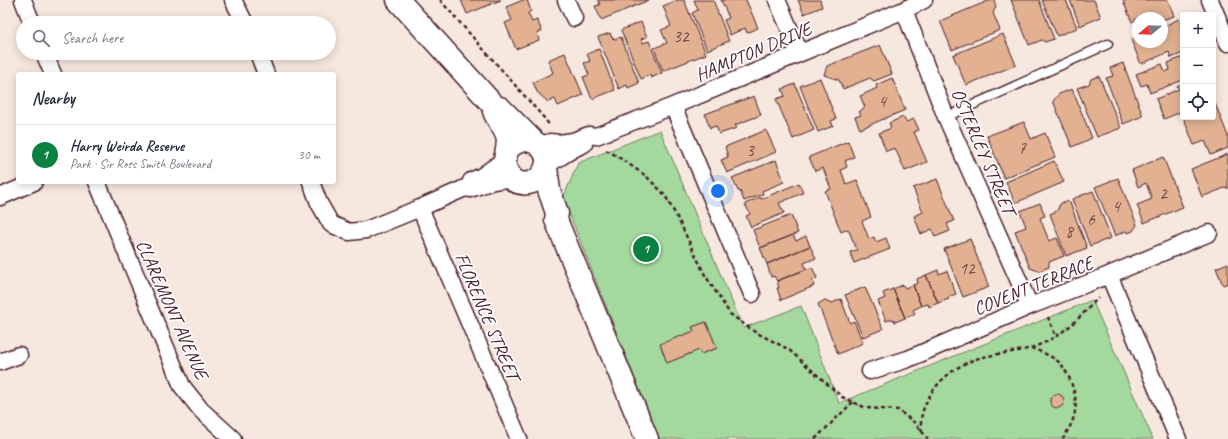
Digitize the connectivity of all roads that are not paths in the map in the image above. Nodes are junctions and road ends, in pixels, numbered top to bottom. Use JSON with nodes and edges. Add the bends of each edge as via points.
{"nodes":[{"id":1,"x":23,"y":0,"type":"edge"},
{"id":2,"x":233,"y":0,"type":"edge"},
{"id":3,"x":398,"y":0,"type":"edge"},
{"id":4,"x":566,"y":0,"type":"edge"},
{"id":5,"x":777,"y":0,"type":"edge"},
{"id":6,"x":924,"y":0,"type":"edge"},
{"id":7,"x":1210,"y":0,"type":"edge"},
{"id":8,"x":904,"y":10,"type":"junction"},
{"id":9,"x":29,"y":16,"type":"edge"},
{"id":10,"x":241,"y":16,"type":"edge"},
{"id":11,"x":574,"y":18,"type":"dead end"},
{"id":12,"x":1228,"y":43,"type":"edge"},
{"id":13,"x":1108,"y":44,"type":"dead end"},
{"id":14,"x":800,"y":53,"type":"junction"},
{"id":15,"x":47,"y":60,"type":"edge"},
{"id":16,"x":261,"y":60,"type":"edge"},
{"id":17,"x":52,"y":72,"type":"edge"},
{"id":18,"x":265,"y":72,"type":"edge"},
{"id":19,"x":672,"y":106,"type":"junction"},
{"id":20,"x":495,"y":107,"type":"junction"},
{"id":21,"x":946,"y":117,"type":"junction"},
{"id":22,"x":544,"y":150,"type":"junction"},
{"id":23,"x":512,"y":168,"type":"junction"},
{"id":24,"x":29,"y":184,"type":"edge"},
{"id":25,"x":98,"y":184,"type":"edge"},
{"id":26,"x":312,"y":184,"type":"edge"},
{"id":27,"x":0,"y":197,"type":"edge"},
{"id":28,"x":420,"y":208,"type":"junction"},
{"id":29,"x":556,"y":220,"type":"junction"},
{"id":30,"x":1209,"y":233,"type":"dead end"},
{"id":31,"x":1109,"y":276,"type":"junction"},
{"id":32,"x":752,"y":294,"type":"dead end"},
{"id":33,"x":1030,"y":306,"type":"junction"},
{"id":34,"x":19,"y":355,"type":"dead end"},
{"id":35,"x":0,"y":362,"type":"edge"},
{"id":36,"x":870,"y":371,"type":"dead end"},
{"id":37,"x":234,"y":439,"type":"edge"},
{"id":38,"x":519,"y":439,"type":"edge"},
{"id":39,"x":647,"y":439,"type":"edge"},
{"id":40,"x":1178,"y":439,"type":"edge"}],
"edges":[{"from":1,"to":9,"type":"street"},
{"from":2,"to":10,"type":"street"},
{"from":3,"to":20,"type":"street"},
{"from":4,"to":11,"type":"street"},
{"from":5,"to":14,"type":"street"},
{"from":6,"to":8,"type":"street","name":"HAMPTON DRIVE"},
{"from":7,"to":12,"type":"street"},
{"from":8,"to":14,"type":"street","name":"HAMPTON DRIVE"},
{"from":8,"to":21,"type":"street","name":"OSTERLEY STREET"},
{"from":13,"to":21,"type":"lane"},
{"from":14,"to":19,"type":"street","name":"HAMPTON DRIVE"},
{"from":15,"to":17,"type":"street"},
{"from":16,"to":18,"type":"street"},
{"from":19,"to":22,"type":"street","name":"HAMPTON DRIVE","via":[[596,136],[589,135],[566,142],[550,142]]},
{"from":19,"to":32,"type":"street"},
{"from":20,"to":22,"type":"street","via":[[500,108]]},
{"from":20,"to":23,"type":"street","via":[[494,112],[507,137]]},
{"from":21,"to":33,"type":"street","name":"OSTERLEY STREET"},
{"from":22,"to":23,"type":"street","via":[[522,140],[512,145]]},
{"from":22,"to":23,"type":"street","via":[[543,174],[538,180],[531,182]]},
{"from":22,"to":29,"type":"street"},
{"from":23,"to":28,"type":"street","via":[[489,182],[470,189],[465,188]]},
{"from":23,"to":29,"type":"street"},
{"from":24,"to":27,"type":"street"},
{"from":25,"to":37,"type":"street","name":"CLAREMONT AVENUE","via":[[182,386],[201,410]]},
{"from":26,"to":28,"type":"street","via":[[331,224],[349,232],[366,230]]},
{"from":28,"to":38,"type":"street","name":"FLORENCE STREET"},
{"from":29,"to":39,"type":"street"},
{"from":30,"to":31,"type":"street","name":"COVENT TERRACE"},
{"from":31,"to":33,"type":"street","name":"COVENT TERRACE"},
{"from":31,"to":40,"type":"street"},
{"from":33,"to":36,"type":"street","name":"COVENT TERRACE","via":[[908,359]]},
{"from":34,"to":35,"type":"street"}]}
